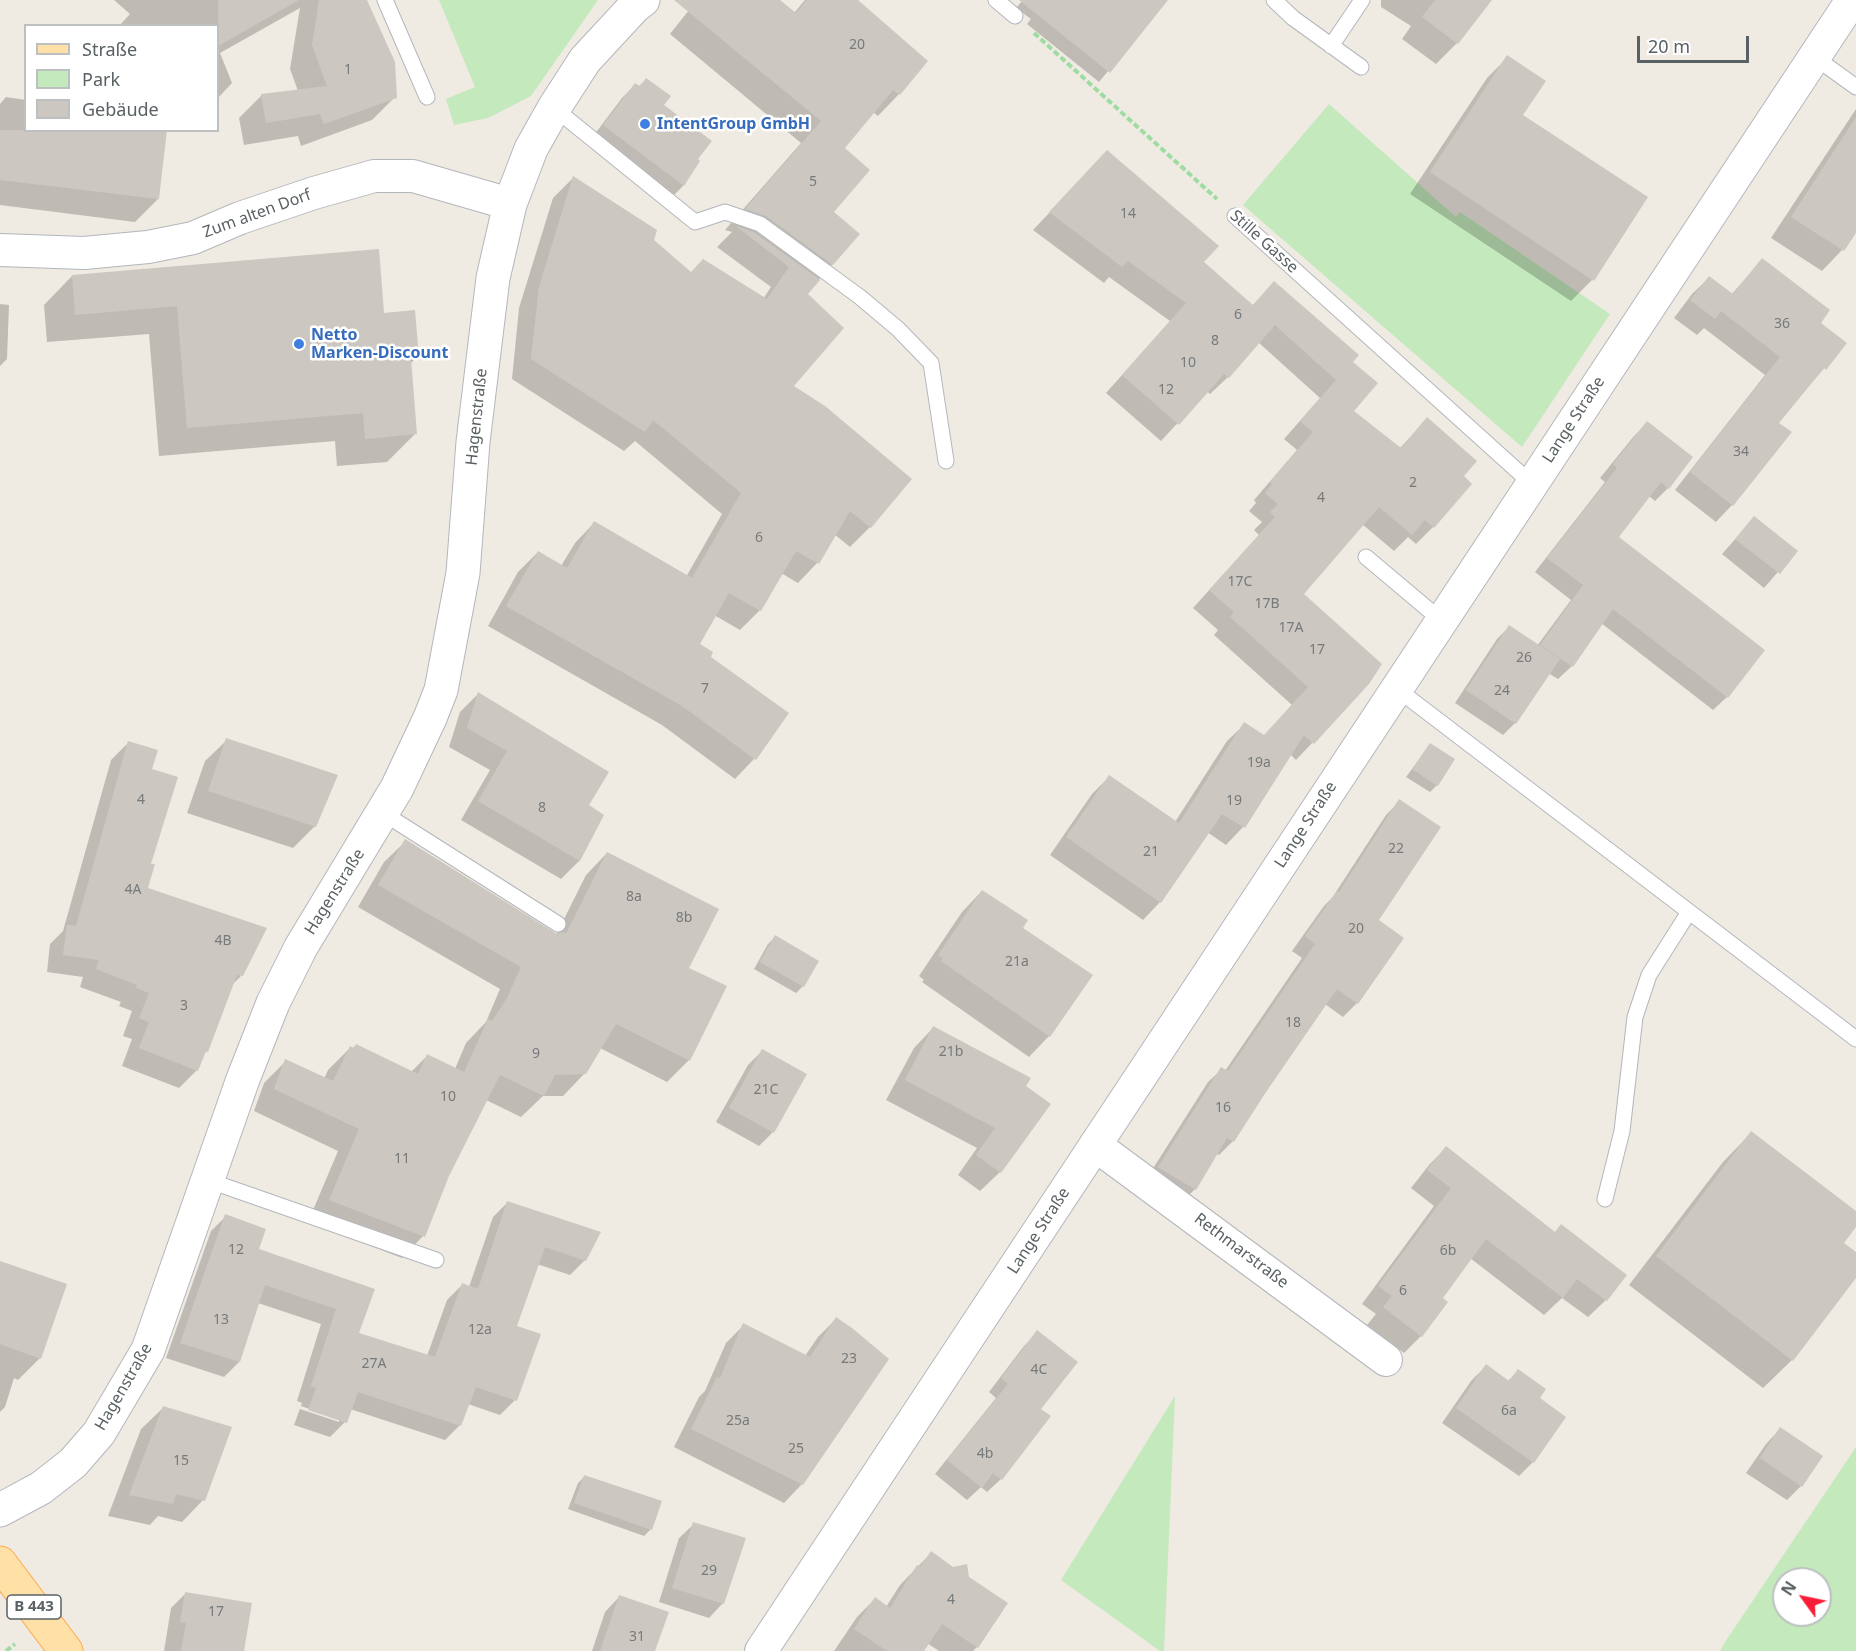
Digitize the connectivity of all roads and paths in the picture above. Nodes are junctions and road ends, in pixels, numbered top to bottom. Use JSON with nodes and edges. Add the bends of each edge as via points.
{"nodes":[{"id":1,"x":385,"y":0,"type":"edge"},
{"id":2,"x":643,"y":0,"type":"edge"},
{"id":3,"x":996,"y":0,"type":"edge"},
{"id":4,"x":1274,"y":0,"type":"edge"},
{"id":5,"x":1362,"y":0,"type":"edge"},
{"id":6,"x":1852,"y":0,"type":"edge"},
{"id":7,"x":1015,"y":16,"type":"joint"},
{"id":8,"x":1331,"y":46,"type":"junction"},
{"id":9,"x":1813,"y":56,"type":"junction"},
{"id":10,"x":1361,"y":68,"type":"dead end"},
{"id":11,"x":1856,"y":87,"type":"edge"},
{"id":12,"x":427,"y":97,"type":"dead end"},
{"id":13,"x":554,"y":108,"type":"junction"},
{"id":14,"x":510,"y":204,"type":"junction"},
{"id":15,"x":1235,"y":216,"type":"joint"},
{"id":16,"x":0,"y":250,"type":"edge"},
{"id":17,"x":946,"y":461,"type":"dead end"},
{"id":18,"x":1532,"y":484,"type":"junction"},
{"id":19,"x":1366,"y":557,"type":"dead end"},
{"id":20,"x":1442,"y":621,"type":"junction"},
{"id":21,"x":1396,"y":689,"type":"junction"},
{"id":22,"x":383,"y":813,"type":"junction"},
{"id":23,"x":1689,"y":912,"type":"junction"},
{"id":24,"x":558,"y":924,"type":"dead end"},
{"id":25,"x":1856,"y":1039,"type":"edge"},
{"id":26,"x":1095,"y":1145,"type":"junction"},
{"id":27,"x":207,"y":1180,"type":"junction"},
{"id":28,"x":1605,"y":1199,"type":"dead end"},
{"id":29,"x":436,"y":1260,"type":"dead end"},
{"id":30,"x":1386,"y":1360,"type":"dead end"},
{"id":31,"x":0,"y":1510,"type":"edge"},
{"id":32,"x":0,"y":1563,"type":"edge"},
{"id":33,"x":66,"y":1651,"type":"edge"},
{"id":34,"x":761,"y":1651,"type":"edge"}],
"edges":[{"from":1,"to":12,"type":"lane"},
{"from":2,"to":13,"type":"street","name":"Hagenstraße","via":[[585,60]]},
{"from":3,"to":7,"type":"lane"},
{"from":4,"to":8,"type":"lane"},
{"from":5,"to":8,"type":"lane"},
{"from":6,"to":9,"type":"street","name":"Lange Straße"},
{"from":7,"to":15,"type":"path","name":"Stille Gasse"},
{"from":8,"to":10,"type":"lane"},
{"from":9,"to":11,"type":"lane"},
{"from":9,"to":18,"type":"street","name":"Lange Straße"},
{"from":13,"to":14,"type":"street","name":"Hagenstraße","via":[[531,149]]},
{"from":13,"to":17,"type":"lane","via":[[695,222],[725,212],[760,224],[898,329],[931,363]]},
{"from":14,"to":16,"type":"street","name":"Zum alten Dorf","via":[[413,176],[374,176],[240,218],[193,238],[148,247],[84,253]]},
{"from":14,"to":22,"type":"street","name":"Hagenstraße","via":[[493,278],[473,442],[463,573],[449,654],[430,718]]},
{"from":15,"to":18,"type":"lane","name":"Stille Gasse"},
{"from":18,"to":20,"type":"street","name":"Lange Straße"},
{"from":19,"to":20,"type":"lane"},
{"from":20,"to":21,"type":"street","name":"Lange Straße"},
{"from":21,"to":23,"type":"lane"},
{"from":21,"to":26,"type":"street","name":"Lange Straße"},
{"from":22,"to":24,"type":"lane"},
{"from":22,"to":27,"type":"street","name":"Hagenstraße","via":[[301,947],[273,1003]]},
{"from":23,"to":25,"type":"lane"},
{"from":23,"to":28,"type":"lane","via":[[1649,975],[1635,1017],[1622,1131]]},
{"from":26,"to":30,"type":"street","name":"Rethmarstraße"},
{"from":26,"to":34,"type":"street","name":"Lange Straße"},
{"from":27,"to":29,"type":"lane"},
{"from":27,"to":31,"type":"street","name":"Hagenstraße","via":[[148,1350],[99,1433],[57,1476]]},
{"from":32,"to":33,"type":"main road","number":"B 443"}]}
